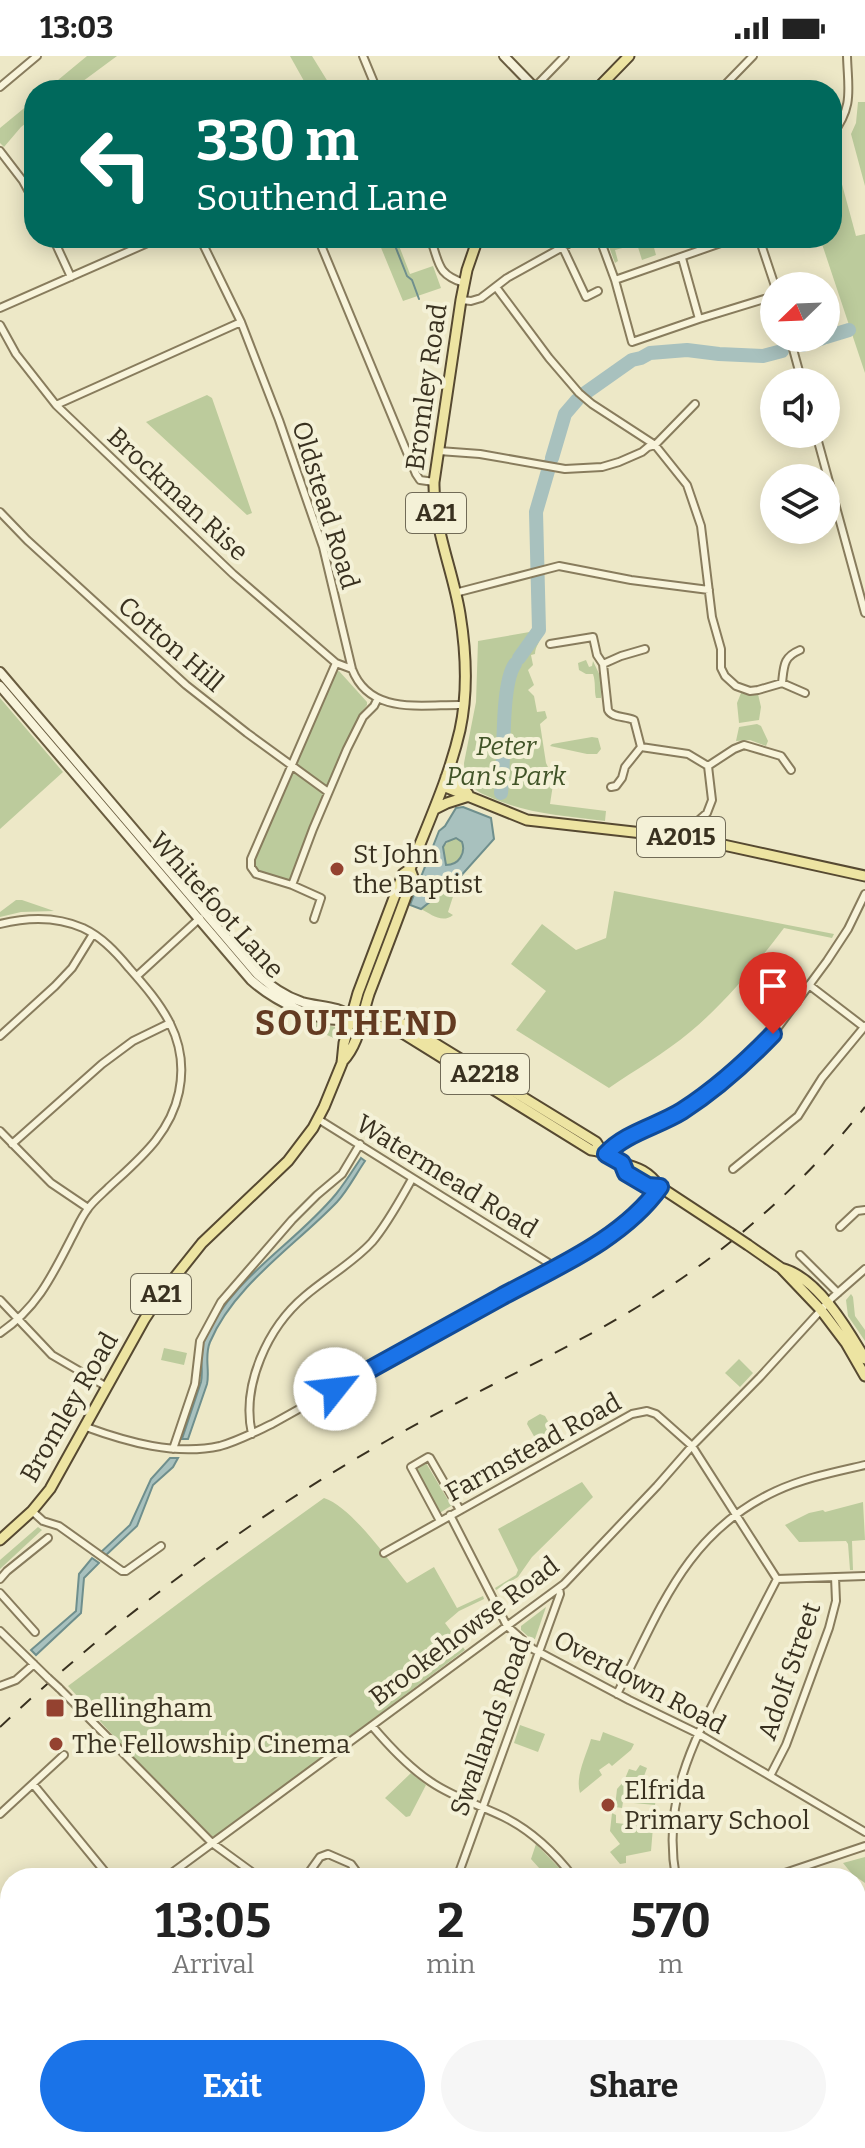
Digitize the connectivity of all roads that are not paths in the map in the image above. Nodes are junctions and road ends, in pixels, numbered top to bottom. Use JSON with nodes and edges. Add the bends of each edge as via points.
{"nodes":[{"id":1,"x":37,"y":56,"type":"edge"},
{"id":2,"x":363,"y":56,"type":"edge"},
{"id":3,"x":504,"y":56,"type":"edge"},
{"id":4,"x":565,"y":56,"type":"edge"},
{"id":5,"x":629,"y":56,"type":"edge"},
{"id":6,"x":753,"y":56,"type":"edge"},
{"id":7,"x":847,"y":56,"type":"edge"},
{"id":8,"x":373,"y":80,"type":"edge"},
{"id":9,"x":527,"y":80,"type":"edge"},
{"id":10,"x":543,"y":80,"type":"edge"},
{"id":11,"x":604,"y":80,"type":"edge"},
{"id":12,"x":730,"y":80,"type":"edge"},
{"id":13,"x":0,"y":87,"type":"edge"},
{"id":14,"x":842,"y":120,"type":"edge"},
{"id":15,"x":0,"y":151,"type":"edge"},
{"id":16,"x":23,"y":181,"type":"edge"},
{"id":17,"x":58,"y":248,"type":"edge"},
{"id":18,"x":136,"y":248,"type":"edge"},
{"id":19,"x":205,"y":248,"type":"edge"},
{"id":20,"x":322,"y":248,"type":"edge"},
{"id":21,"x":434,"y":248,"type":"edge"},
{"id":22,"x":474,"y":248,"type":"edge"},
{"id":23,"x":559,"y":248,"type":"edge"},
{"id":24,"x":563,"y":248,"type":"edge"},
{"id":25,"x":603,"y":248,"type":"edge"},
{"id":26,"x":708,"y":248,"type":"edge"},
{"id":27,"x":762,"y":248,"type":"edge"},
{"id":28,"x":682,"y":258,"type":"junction"},
{"id":29,"x":770,"y":272,"type":"edge"},
{"id":30,"x":71,"y":277,"type":"junction"},
{"id":31,"x":615,"y":280,"type":"junction"},
{"id":32,"x":464,"y":283,"type":"junction"},
{"id":33,"x":496,"y":287,"type":"junction"},
{"id":34,"x":598,"y":291,"type":"dead end"},
{"id":35,"x":461,"y":300,"type":"junction"},
{"id":36,"x":760,"y":300,"type":"edge"},
{"id":37,"x":0,"y":308,"type":"edge"},
{"id":38,"x":699,"y":319,"type":"junction"},
{"id":39,"x":241,"y":322,"type":"junction"},
{"id":40,"x":0,"y":325,"type":"edge"},
{"id":41,"x":695,"y":404,"type":"dead end"},
{"id":42,"x":56,"y":405,"type":"junction"},
{"id":43,"x":655,"y":445,"type":"junction"},
{"id":44,"x":820,"y":448,"type":"edge"},
{"id":45,"x":439,"y":451,"type":"junction"},
{"id":46,"x":434,"y":482,"type":"junction"},
{"id":47,"x":0,"y":512,"type":"edge"},
{"id":48,"x":709,"y":590,"type":"junction"},
{"id":49,"x":455,"y":593,"type":"junction"},
{"id":50,"x":865,"y":613,"type":"edge"},
{"id":51,"x":550,"y":644,"type":"dead end"},
{"id":52,"x":645,"y":649,"type":"dead end"},
{"id":53,"x":800,"y":650,"type":"dead end"},
{"id":54,"x":336,"y":663,"type":"junction"},
{"id":55,"x":603,"y":664,"type":"junction"},
{"id":56,"x":352,"y":669,"type":"junction"},
{"id":57,"x":0,"y":672,"type":"edge"},
{"id":58,"x":782,"y":683,"type":"junction"},
{"id":59,"x":0,"y":686,"type":"edge"},
{"id":60,"x":805,"y":693,"type":"dead end"},
{"id":61,"x":377,"y":700,"type":"junction"},
{"id":62,"x":464,"y":705,"type":"junction"},
{"id":63,"x":641,"y":747,"type":"junction"},
{"id":64,"x":292,"y":765,"type":"junction"},
{"id":65,"x":708,"y":766,"type":"junction"},
{"id":66,"x":791,"y":770,"type":"dead end"},
{"id":67,"x":444,"y":782,"type":"junction"},
{"id":68,"x":611,"y":787,"type":"dead end"},
{"id":69,"x":328,"y":792,"type":"junction"},
{"id":70,"x":469,"y":796,"type":"junction"},
{"id":71,"x":434,"y":810,"type":"junction"},
{"id":72,"x":696,"y":839,"type":"junction"},
{"id":73,"x":410,"y":869,"type":"junction"},
{"id":74,"x":865,"y":876,"type":"edge"},
{"id":75,"x":292,"y":885,"type":"junction"},
{"id":76,"x":865,"y":894,"type":"edge"},
{"id":77,"x":202,"y":916,"type":"junction"},
{"id":78,"x":314,"y":919,"type":"dead end"},
{"id":79,"x":0,"y":924,"type":"edge"},
{"id":80,"x":93,"y":934,"type":"junction"},
{"id":81,"x":137,"y":976,"type":"junction"},
{"id":82,"x":809,"y":985,"type":"junction"},
{"id":83,"x":352,"y":1018,"type":"junction"},
{"id":84,"x":363,"y":1019,"type":"junction"},
{"id":85,"x":170,"y":1023,"type":"junction"},
{"id":86,"x":865,"y":1027,"type":"edge"},
{"id":87,"x":0,"y":1036,"type":"edge"},
{"id":88,"x":342,"y":1063,"type":"junction"},
{"id":89,"x":318,"y":1119,"type":"junction"},
{"id":90,"x":0,"y":1131,"type":"edge"},
{"id":91,"x":12,"y":1144,"type":"junction"},
{"id":92,"x":360,"y":1144,"type":"junction"},
{"id":93,"x":603,"y":1152,"type":"junction"},
{"id":94,"x":733,"y":1169,"type":"dead end"},
{"id":95,"x":412,"y":1179,"type":"junction"},
{"id":96,"x":660,"y":1187,"type":"junction"},
{"id":97,"x":88,"y":1208,"type":"junction"},
{"id":98,"x":865,"y":1210,"type":"edge"},
{"id":99,"x":840,"y":1227,"type":"dead end"},
{"id":100,"x":800,"y":1255,"type":"dead end"},
{"id":101,"x":555,"y":1267,"type":"junction"},
{"id":102,"x":865,"y":1269,"type":"edge"},
{"id":103,"x":838,"y":1293,"type":"junction"},
{"id":104,"x":0,"y":1300,"type":"edge"},
{"id":105,"x":824,"y":1307,"type":"junction"},
{"id":106,"x":17,"y":1319,"type":"junction"},
{"id":107,"x":0,"y":1333,"type":"edge"},
{"id":108,"x":865,"y":1359,"type":"edge"},
{"id":109,"x":865,"y":1376,"type":"edge"},
{"id":110,"x":107,"y":1387,"type":"junction"},
{"id":111,"x":86,"y":1427,"type":"junction"},
{"id":112,"x":252,"y":1434,"type":"junction"},
{"id":113,"x":692,"y":1446,"type":"junction"},
{"id":114,"x":173,"y":1449,"type":"junction"},
{"id":115,"x":865,"y":1465,"type":"edge"},
{"id":116,"x":460,"y":1510,"type":"junction"},
{"id":117,"x":32,"y":1511,"type":"junction"},
{"id":118,"x":736,"y":1514,"type":"junction"},
{"id":119,"x":450,"y":1515,"type":"junction"},
{"id":120,"x":440,"y":1521,"type":"junction"},
{"id":121,"x":48,"y":1538,"type":"dead end"},
{"id":122,"x":0,"y":1540,"type":"edge"},
{"id":123,"x":161,"y":1546,"type":"dead end"},
{"id":124,"x":384,"y":1553,"type":"dead end"},
{"id":125,"x":865,"y":1576,"type":"edge"},
{"id":126,"x":835,"y":1577,"type":"junction"},
{"id":127,"x":0,"y":1579,"type":"edge"},
{"id":128,"x":777,"y":1579,"type":"junction"},
{"id":129,"x":559,"y":1588,"type":"junction"},
{"id":130,"x":0,"y":1593,"type":"edge"},
{"id":131,"x":507,"y":1626,"type":"junction"},
{"id":132,"x":0,"y":1631,"type":"edge"},
{"id":133,"x":35,"y":1632,"type":"dead end"},
{"id":134,"x":538,"y":1652,"type":"junction"},
{"id":135,"x":34,"y":1664,"type":"junction"},
{"id":136,"x":0,"y":1686,"type":"edge"},
{"id":137,"x":617,"y":1694,"type":"junction"},
{"id":138,"x":372,"y":1726,"type":"junction"},
{"id":139,"x":697,"y":1733,"type":"junction"},
{"id":140,"x":64,"y":1755,"type":"dead end"},
{"id":141,"x":770,"y":1776,"type":"junction"},
{"id":142,"x":33,"y":1784,"type":"junction"},
{"id":143,"x":482,"y":1807,"type":"junction"},
{"id":144,"x":0,"y":1814,"type":"edge"},
{"id":145,"x":865,"y":1832,"type":"edge"},
{"id":146,"x":212,"y":1843,"type":"junction"},
{"id":147,"x":865,"y":1846,"type":"edge"},
{"id":148,"x":102,"y":1868,"type":"edge"},
{"id":149,"x":178,"y":1868,"type":"edge"},
{"id":150,"x":246,"y":1868,"type":"edge"},
{"id":151,"x":312,"y":1868,"type":"edge"},
{"id":152,"x":354,"y":1868,"type":"edge"},
{"id":153,"x":461,"y":1868,"type":"edge"},
{"id":154,"x":565,"y":1868,"type":"edge"},
{"id":155,"x":675,"y":1868,"type":"edge"},
{"id":156,"x":800,"y":1868,"type":"edge"}],
"edges":[{"from":1,"to":13,"type":"street"},
{"from":2,"to":8,"type":"street"},
{"from":3,"to":9,"type":"street"},
{"from":4,"to":10,"type":"street"},
{"from":5,"to":11,"type":"main road"},
{"from":6,"to":12,"type":"street"},
{"from":7,"to":14,"type":"street","via":[[849,94]]},
{"from":15,"to":16,"type":"street"},
{"from":17,"to":30,"type":"street"},
{"from":18,"to":30,"type":"street"},
{"from":19,"to":39,"type":"street","name":"Oldstead Road"},
{"from":20,"to":46,"type":"street","via":[[416,474]]},
{"from":21,"to":32,"type":"street","via":[[443,273]]},
{"from":22,"to":32,"type":"main road","name":"Bromley Road","number":"A21"},
{"from":23,"to":33,"type":"street"},
{"from":24,"to":34,"type":"street","via":[[586,297]]},
{"from":25,"to":31,"type":"street"},
{"from":26,"to":28,"type":"street"},
{"from":27,"to":29,"type":"street"},
{"from":28,"to":31,"type":"street"},
{"from":28,"to":38,"type":"street"},
{"from":30,"to":37,"type":"street"},
{"from":31,"to":38,"type":"street","via":[[632,342]]},
{"from":32,"to":35,"type":"main road","name":"Bromley Road","number":"A21"},
{"from":33,"to":35,"type":"street","via":[[481,298]]},
{"from":33,"to":43,"type":"street","via":[[579,393]]},
{"from":35,"to":45,"type":"main road","name":"Bromley Road","number":"A21"},
{"from":36,"to":38,"type":"street"},
{"from":39,"to":42,"type":"street"},
{"from":39,"to":56,"type":"street","name":"Oldstead Road","via":[[323,547]]},
{"from":40,"to":42,"type":"street","name":"Brockman Rise"},
{"from":41,"to":43,"type":"street"},
{"from":42,"to":54,"type":"street","name":"Brockman Rise","via":[[233,574]]},
{"from":43,"to":45,"type":"street","via":[[602,467],[565,469]]},
{"from":43,"to":48,"type":"street","via":[[687,485],[701,526]]},
{"from":44,"to":50,"type":"street"},
{"from":45,"to":46,"type":"main road","name":"Bromley Road","number":"A21"},
{"from":46,"to":49,"type":"main road","name":"Bromley Road","number":"A21","via":[[436,515]]},
{"from":47,"to":64,"type":"street","name":"Cotton Hill","via":[[186,685]]},
{"from":48,"to":49,"type":"street","via":[[559,566]]},
{"from":48,"to":58,"type":"street","via":[[725,676],[750,691]]},
{"from":49,"to":62,"type":"main road","name":"Bromley Road","number":"A21","via":[[463,635]]},
{"from":51,"to":55,"type":"street","via":[[593,637]]},
{"from":52,"to":55,"type":"street"},
{"from":53,"to":58,"type":"street","via":[[784,665]]},
{"from":54,"to":56,"type":"street","name":"Brockman Rise"},
{"from":54,"to":64,"type":"street"},
{"from":55,"to":63,"type":"street","via":[[608,710],[634,720]]},
{"from":56,"to":61,"type":"street","name":"Oldstead Road","via":[[357,682]]},
{"from":57,"to":77,"type":"street","name":"Whitefoot Lane"},
{"from":58,"to":60,"type":"street"},
{"from":59,"to":77,"type":"street","name":"Whitefoot Lane"},
{"from":61,"to":62,"type":"street"},
{"from":61,"to":69,"type":"street","via":[[363,717]]},
{"from":62,"to":67,"type":"main road","name":"Bromley Road","number":"A21"},
{"from":63,"to":65,"type":"street","via":[[688,754]]},
{"from":63,"to":68,"type":"street"},
{"from":64,"to":69,"type":"street","name":"Cotton Hill"},
{"from":64,"to":75,"type":"street","via":[[251,863],[259,876]]},
{"from":65,"to":66,"type":"street","via":[[744,745],[781,756]]},
{"from":65,"to":72,"type":"street","via":[[712,800],[699,820]]},
{"from":67,"to":70,"type":"main road","number":"A2015","via":[[458,782]]},
{"from":67,"to":71,"type":"main road","name":"Bromley Road","number":"A21"},
{"from":69,"to":75,"type":"street"},
{"from":70,"to":71,"type":"main road"},
{"from":70,"to":72,"type":"main road","number":"A2015","via":[[527,820]]},
{"from":71,"to":73,"type":"main road","name":"Bromley Road","number":"A21"},
{"from":72,"to":74,"type":"main road","number":"A2015"},
{"from":73,"to":83,"type":"main road","name":"Bromley Road","number":"A21","via":[[403,874]]},
{"from":73,"to":84,"type":"main road","name":"Bromley Road","number":"A21","via":[[413,877]]},
{"from":75,"to":78,"type":"street","via":[[321,898]]},
{"from":76,"to":82,"type":"street"},
{"from":77,"to":81,"type":"street"},
{"from":77,"to":83,"type":"street","name":"Whitefoot Lane","via":[[251,980],[272,997],[303,1012],[343,1021]]},
{"from":79,"to":80,"type":"street","via":[[48,919]]},
{"from":80,"to":81,"type":"street"},
{"from":80,"to":87,"type":"street","via":[[72,968]]},
{"from":81,"to":85,"type":"street"},
{"from":82,"to":86,"type":"street"},
{"from":82,"to":93,"type":"street","via":[[773,1034],[740,1067],[681,1112]]},
{"from":83,"to":84,"type":"main road","number":"A2218"},
{"from":83,"to":88,"type":"main road","name":"Bromley Road","number":"A21"},
{"from":84,"to":88,"type":"main road","name":"Bromley Road","number":"A21"},
{"from":84,"to":93,"type":"main road","number":"A2218","via":[[417,1037],[591,1150]]},
{"from":85,"to":91,"type":"street","via":[[102,1064]]},
{"from":85,"to":97,"type":"street","via":[[179,1045],[181,1073],[172,1115],[155,1143]]},
{"from":86,"to":94,"type":"street","via":[[798,1116]]},
{"from":88,"to":89,"type":"main road","name":"Bromley Road","number":"A21"},
{"from":89,"to":92,"type":"street","name":"Watermead Road"},
{"from":89,"to":110,"type":"main road","name":"Bromley Road","number":"A21","via":[[288,1161],[211,1233],[167,1286]]},
{"from":90,"to":91,"type":"street"},
{"from":91,"to":97,"type":"street","via":[[51,1183]]},
{"from":92,"to":95,"type":"street","name":"Watermead Road"},
{"from":92,"to":114,"type":"street","via":[[342,1174],[292,1220],[221,1302],[200,1341],[195,1384]]},
{"from":93,"to":96,"type":"main road","number":"A2218","via":[[653,1177]]},
{"from":95,"to":101,"type":"street","name":"Watermead Road"},
{"from":95,"to":112,"type":"street","via":[[371,1243],[301,1299],[276,1329],[257,1366]]},
{"from":96,"to":101,"type":"street","via":[[626,1224]]},
{"from":96,"to":105,"type":"main road","number":"A2218","bridge":true,"via":[[781,1268]]},
{"from":97,"to":106,"type":"street","via":[[43,1292]]},
{"from":98,"to":99,"type":"street"},
{"from":100,"to":103,"type":"street"},
{"from":101,"to":112,"type":"street"},
{"from":102,"to":103,"type":"street","name":"Brookehowse Road"},
{"from":103,"to":105,"type":"street","name":"Brookehowse Road"},
{"from":104,"to":106,"type":"street"},
{"from":105,"to":108,"type":"main road","number":"A2218","via":[[846,1328]]},
{"from":105,"to":109,"type":"main road","number":"A2218"},
{"from":105,"to":113,"type":"street","name":"Brookehowse Road"},
{"from":106,"to":107,"type":"street"},
{"from":106,"to":110,"type":"street","via":[[52,1355]]},
{"from":110,"to":111,"type":"main road","name":"Bromley Road","number":"A21"},
{"from":111,"to":114,"type":"street"},
{"from":111,"to":117,"type":"main road","name":"Bromley Road","number":"A21","via":[[58,1478]]},
{"from":112,"to":114,"type":"street","via":[[217,1447]]},
{"from":113,"to":116,"type":"street","name":"Farmstead Road","via":[[656,1414],[636,1412]]},
{"from":113,"to":118,"type":"street","name":"Farmstead Road"},
{"from":113,"to":129,"type":"street","name":"Brookehowse Road"},
{"from":115,"to":118,"type":"street","via":[[787,1486]]},
{"from":116,"to":119,"type":"street","name":"Farmstead Road"},
{"from":116,"to":120,"type":"street","via":[[428,1457],[411,1467]]},
{"from":117,"to":122,"type":"main road","name":"Bromley Road","number":"A21"},
{"from":117,"to":123,"type":"street","via":[[122,1571]]},
{"from":118,"to":128,"type":"street","name":"Farmstead Road"},
{"from":118,"to":137,"type":"street","via":[[682,1570]]},
{"from":119,"to":120,"type":"street","name":"Farmstead Road"},
{"from":119,"to":131,"type":"street","name":"Overdown Road"},
{"from":120,"to":124,"type":"street","name":"Farmstead Road"},
{"from":121,"to":127,"type":"street"},
{"from":125,"to":126,"type":"street"},
{"from":126,"to":128,"type":"street"},
{"from":126,"to":141,"type":"street","name":"Adolf Street","via":[[829,1628]]},
{"from":128,"to":139,"type":"street"},
{"from":129,"to":131,"type":"street","name":"Brookehowse Road"},
{"from":129,"to":134,"type":"street","name":"Swallands Road"},
{"from":130,"to":133,"type":"street"},
{"from":131,"to":134,"type":"street","name":"Overdown Road"},
{"from":131,"to":138,"type":"street","name":"Brookehowse Road"},
{"from":132,"to":135,"type":"street"},
{"from":134,"to":137,"type":"street","name":"Overdown Road"},
{"from":134,"to":143,"type":"street","name":"Swallands Road"},
{"from":135,"to":136,"type":"street"},
{"from":135,"to":146,"type":"street","bridge":true},
{"from":137,"to":139,"type":"street","name":"Overdown Road"},
{"from":138,"to":143,"type":"street","via":[[422,1775]]},
{"from":138,"to":146,"type":"street","name":"Brookehowse Road"},
{"from":139,"to":141,"type":"street","name":"Overdown Road"},
{"from":139,"to":155,"type":"street","via":[[675,1806]]},
{"from":140,"to":142,"type":"street"},
{"from":141,"to":145,"type":"street","name":"Overdown Road"},
{"from":142,"to":144,"type":"street"},
{"from":142,"to":148,"type":"street"},
{"from":143,"to":153,"type":"street","name":"Swallands Road"},
{"from":143,"to":154,"type":"street","via":[[529,1833]]},
{"from":146,"to":149,"type":"street","name":"Brookehowse Road"},
{"from":146,"to":150,"type":"street"},
{"from":147,"to":156,"type":"street"},
{"from":151,"to":152,"type":"street","via":[[328,1854]]}]}
